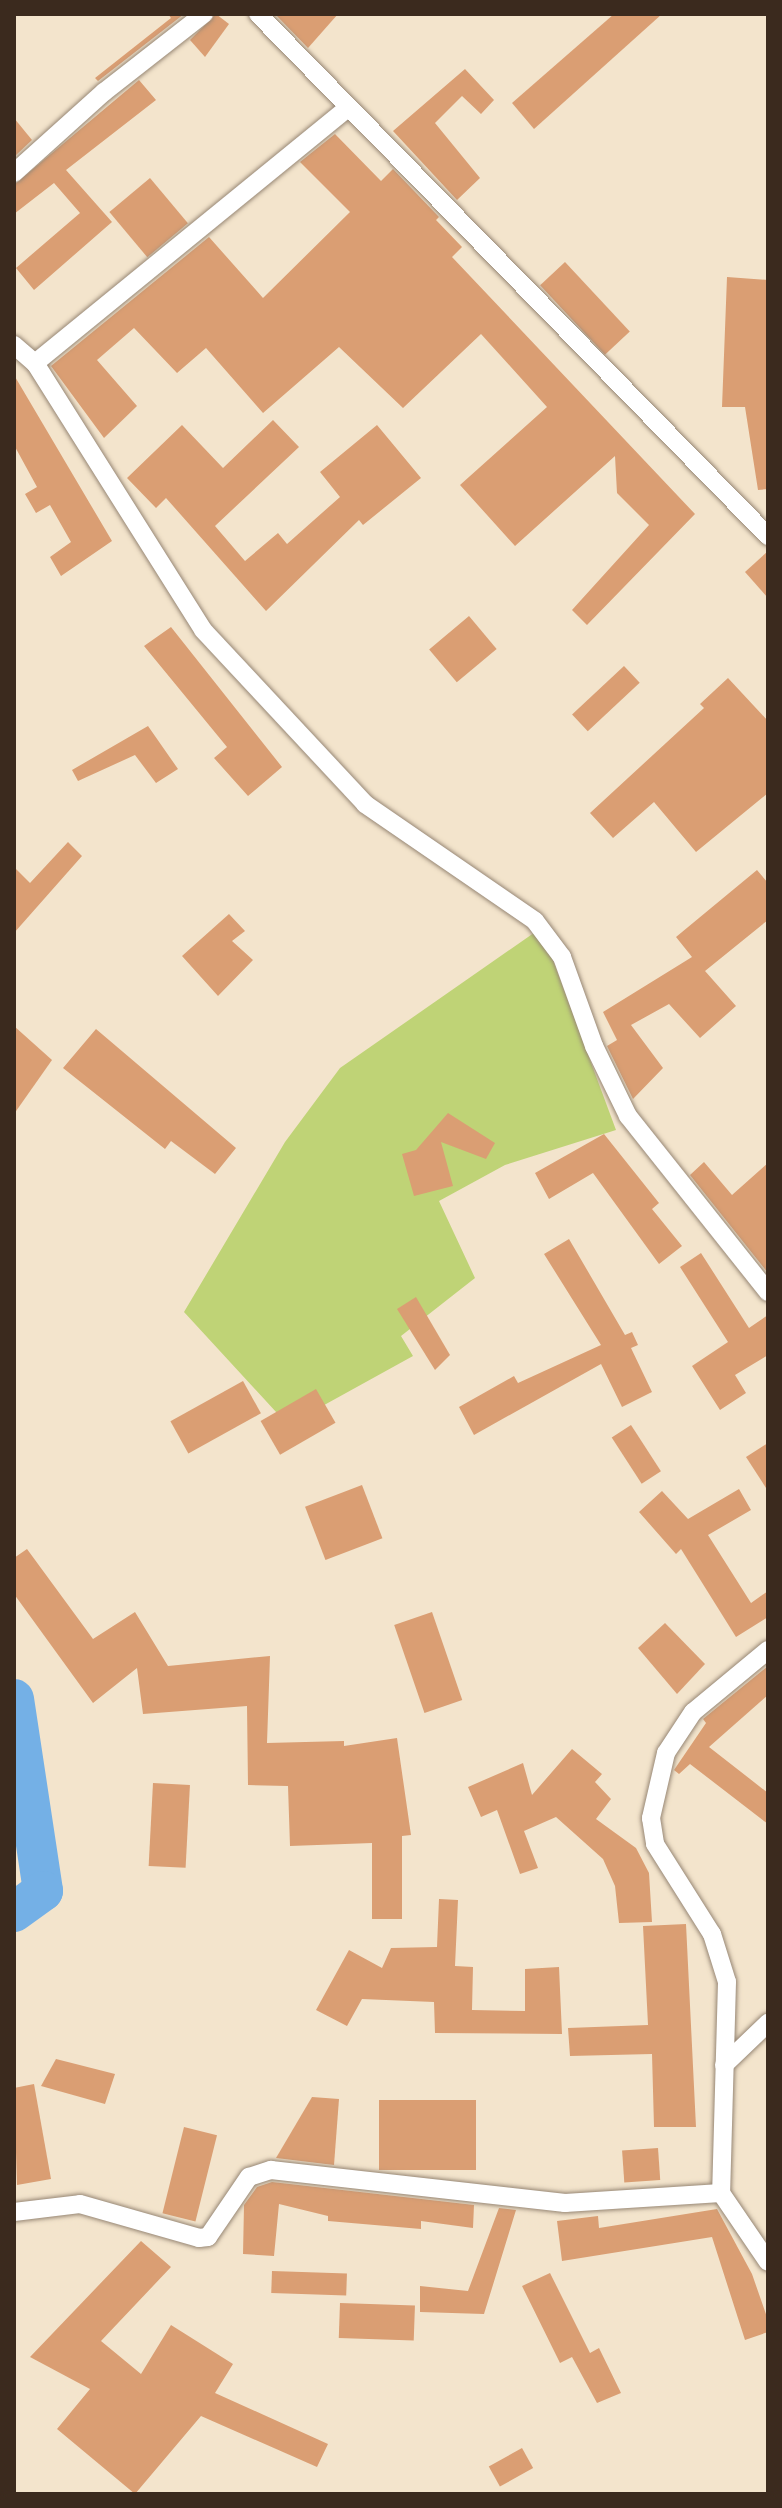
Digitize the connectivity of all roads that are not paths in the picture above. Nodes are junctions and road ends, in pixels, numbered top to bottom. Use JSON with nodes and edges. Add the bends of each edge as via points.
{"nodes":[{"id":1,"x":204,"y":14,"type":"edge"},
{"id":2,"x":258,"y":14,"type":"edge"},
{"id":3,"x":348,"y":108,"type":"junction"},
{"id":4,"x":14,"y":173,"type":"edge"},
{"id":5,"x":14,"y":345,"type":"edge"},
{"id":6,"x":35,"y":363,"type":"junction"},
{"id":7,"x":768,"y":536,"type":"edge"},
{"id":8,"x":768,"y":1292,"type":"edge"},
{"id":9,"x":768,"y":1650,"type":"edge"},
{"id":10,"x":768,"y":2023,"type":"edge"},
{"id":11,"x":724,"y":2065,"type":"junction"},
{"id":12,"x":721,"y":2193,"type":"junction"},
{"id":13,"x":14,"y":2212,"type":"edge"},
{"id":14,"x":768,"y":2262,"type":"edge"}],
"edges":[{"from":1,"to":4,"type":"street","via":[[104,92]]},
{"from":2,"to":3,"type":"street"},
{"from":3,"to":6,"type":"street"},
{"from":3,"to":7,"type":"street"},
{"from":5,"to":6,"type":"street"},
{"from":6,"to":8,"type":"street","via":[[203,630],[365,804],[535,921],[562,957],[594,1046],[628,1116]]},
{"from":9,"to":11,"type":"street","via":[[693,1712],[666,1753],[651,1818],[655,1844],[712,1934],[727,1982]]},
{"from":10,"to":11,"type":"street"},
{"from":11,"to":12,"type":"street"},
{"from":12,"to":13,"type":"street","via":[[565,2203],[271,2170],[249,2177],[208,2237],[80,2204]]},
{"from":12,"to":14,"type":"street"}]}
